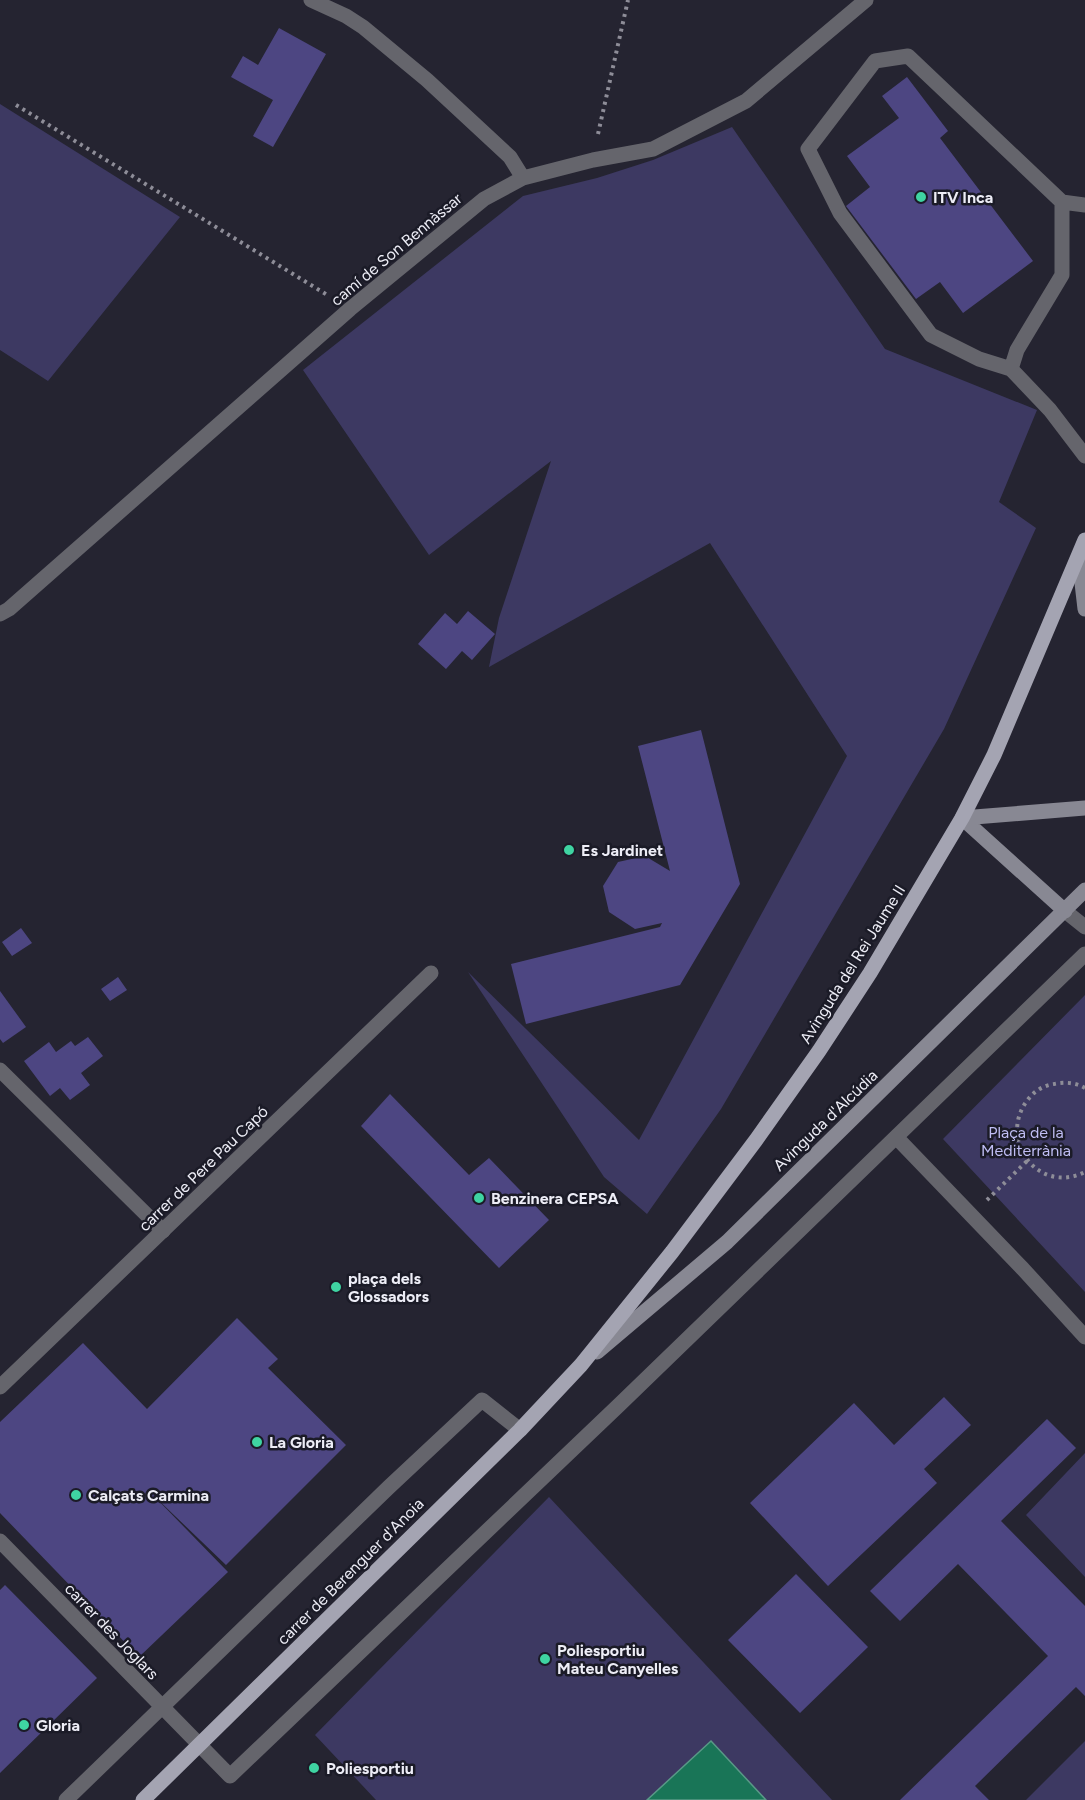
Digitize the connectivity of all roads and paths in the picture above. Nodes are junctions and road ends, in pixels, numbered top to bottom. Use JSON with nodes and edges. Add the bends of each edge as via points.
{"nodes":[{"id":1,"x":311,"y":0,"type":"edge"},
{"id":2,"x":628,"y":0,"type":"edge"},
{"id":3,"x":866,"y":0,"type":"edge"},
{"id":4,"x":16,"y":105,"type":"dead end"},
{"id":5,"x":593,"y":160,"type":"junction"},
{"id":6,"x":523,"y":178,"type":"junction"},
{"id":7,"x":1062,"y":202,"type":"junction"},
{"id":8,"x":1085,"y":205,"type":"edge"},
{"id":9,"x":350,"y":309,"type":"junction"},
{"id":10,"x":1011,"y":369,"type":"junction"},
{"id":11,"x":1085,"y":456,"type":"edge"},
{"id":12,"x":1085,"y":540,"type":"edge"},
{"id":13,"x":1079,"y":557,"type":"junction"},
{"id":14,"x":1085,"y":609,"type":"edge"},
{"id":15,"x":0,"y":614,"type":"edge"},
{"id":16,"x":1085,"y":808,"type":"edge"},
{"id":17,"x":962,"y":818,"type":"junction"},
{"id":18,"x":1085,"y":890,"type":"edge"},
{"id":19,"x":1065,"y":911,"type":"junction"},
{"id":20,"x":1085,"y":927,"type":"edge"},
{"id":21,"x":1085,"y":954,"type":"edge"},
{"id":22,"x":431,"y":974,"type":"dead end"},
{"id":23,"x":0,"y":1070,"type":"edge"},
{"id":24,"x":1085,"y":1088,"type":"edge"},
{"id":25,"x":897,"y":1138,"type":"junction"},
{"id":26,"x":1027,"y":1161,"type":"junction"},
{"id":27,"x":1085,"y":1172,"type":"edge"},
{"id":28,"x":971,"y":1217,"type":"junction"},
{"id":29,"x":163,"y":1231,"type":"junction"},
{"id":30,"x":1085,"y":1337,"type":"edge"},
{"id":31,"x":581,"y":1365,"type":"junction"},
{"id":32,"x":0,"y":1388,"type":"edge"},
{"id":33,"x":520,"y":1430,"type":"junction"},
{"id":34,"x":0,"y":1541,"type":"edge"},
{"id":35,"x":161,"y":1708,"type":"junction"},
{"id":36,"x":200,"y":1744,"type":"junction"},
{"id":37,"x":66,"y":1800,"type":"edge"},
{"id":38,"x":143,"y":1800,"type":"edge"}],
"edges":[{"from":1,"to":6,"type":"street","via":[[363,27],[427,80],[510,157]]},
{"from":2,"to":5,"type":"path"},
{"from":3,"to":5,"type":"street","name":"camí de Son Bennàssar","via":[[746,101],[653,149]]},
{"from":4,"to":9,"type":"path"},
{"from":5,"to":6,"type":"street","name":"camí de Son Bennàssar"},
{"from":6,"to":9,"type":"street","name":"camí de Son Bennàssar","via":[[484,199]]},
{"from":7,"to":8,"type":"street"},
{"from":7,"to":10,"type":"street","via":[[1062,275],[1017,350]]},
{"from":7,"to":10,"type":"street","via":[[908,56],[875,61],[808,149],[840,213],[931,335],[979,359]]},
{"from":9,"to":15,"type":"street","name":"camí de Son Bennàssar"},
{"from":10,"to":11,"type":"street","via":[[1050,410]]},
{"from":12,"to":13,"type":"main road","name":"Avinguda del Rei Jaume II"},
{"from":13,"to":14,"type":"street"},
{"from":13,"to":17,"type":"main road","name":"Avinguda del Rei Jaume II","via":[[994,755]]},
{"from":16,"to":17,"type":"street"},
{"from":17,"to":19,"type":"street"},
{"from":17,"to":31,"type":"main road","name":"Avinguda del Rei Jaume II","via":[[819,1051],[672,1252]]},
{"from":18,"to":19,"type":"street","name":"Avinguda d'Alcúdia"},
{"from":19,"to":20,"type":"street"},
{"from":19,"to":31,"type":"street","name":"Avinguda d'Alcúdia","via":[[727,1242]]},
{"from":21,"to":25,"type":"street"},
{"from":22,"to":29,"type":"street","name":"carrer de Pere Pau Capó"},
{"from":23,"to":29,"type":"street"},
{"from":24,"to":26,"type":"path","via":[[1065,1082],[1049,1084],[1034,1092],[1023,1105],[1016,1133]]},
{"from":25,"to":28,"type":"street"},
{"from":25,"to":36,"type":"street","name":"carrer des Joglars","via":[[230,1776]]},
{"from":26,"to":27,"type":"path","via":[[1052,1176]]},
{"from":26,"to":28,"type":"path"},
{"from":28,"to":30,"type":"street"},
{"from":29,"to":32,"type":"street","name":"carrer de Pere Pau Capó"},
{"from":31,"to":33,"type":"main road","name":"carrer de Berenguer d'Anoia"},
{"from":33,"to":35,"type":"street","via":[[482,1400]]},
{"from":33,"to":36,"type":"main road","name":"carrer de Berenguer d'Anoia"},
{"from":34,"to":35,"type":"street","name":"carrer des Joglars"},
{"from":35,"to":36,"type":"street","name":"carrer des Joglars"},
{"from":35,"to":37,"type":"street"},
{"from":36,"to":38,"type":"main road","name":"carrer de Berenguer d'Anoia"}]}
